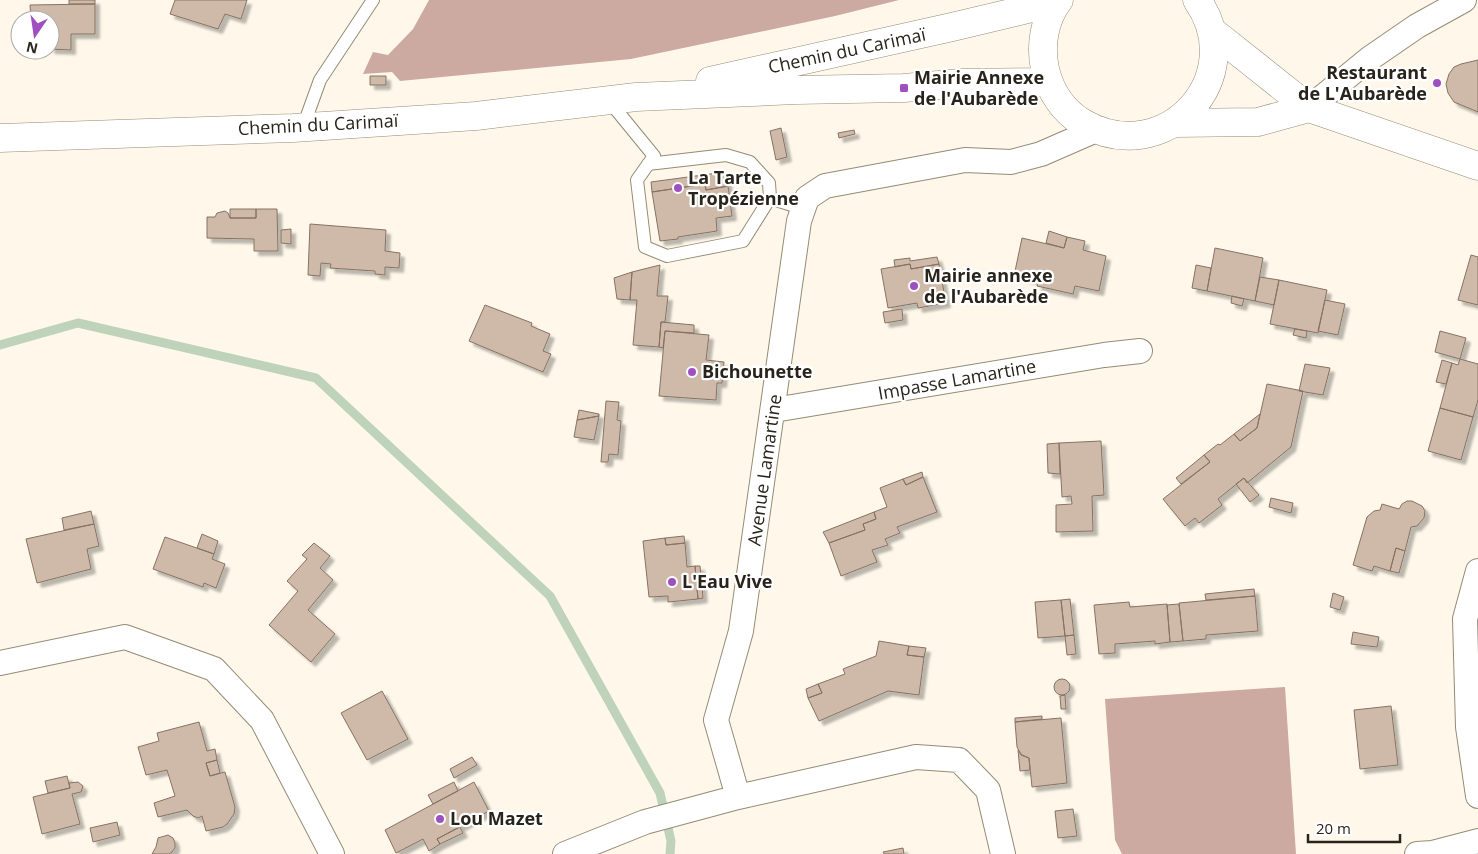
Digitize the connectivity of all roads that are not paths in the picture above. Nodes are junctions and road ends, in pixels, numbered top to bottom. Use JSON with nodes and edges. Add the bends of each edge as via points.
{"nodes":[{"id":1,"x":373,"y":0,"type":"edge"},
{"id":2,"x":1198,"y":0,"type":"edge"},
{"id":3,"x":1464,"y":0,"type":"edge"},
{"id":4,"x":1058,"y":1,"type":"edge"},
{"id":5,"x":1212,"y":31,"type":"junction"},
{"id":6,"x":1048,"y":82,"type":"junction"},
{"id":7,"x":623,"y":99,"type":"junction"},
{"id":8,"x":1309,"y":108,"type":"junction"},
{"id":9,"x":1175,"y":123,"type":"junction"},
{"id":10,"x":303,"y":127,"type":"junction"},
{"id":11,"x":1096,"y":130,"type":"junction"},
{"id":12,"x":0,"y":138,"type":"edge"},
{"id":13,"x":648,"y":164,"type":"junction"},
{"id":14,"x":1478,"y":166,"type":"edge"},
{"id":15,"x":770,"y":198,"type":"junction"},
{"id":16,"x":804,"y":209,"type":"junction"},
{"id":17,"x":1140,"y":351,"type":"dead end"},
{"id":18,"x":774,"y":410,"type":"junction"},
{"id":19,"x":1478,"y":571,"type":"edge"},
{"id":20,"x":1472,"y":622,"type":"edge"},
{"id":21,"x":0,"y":663,"type":"edge"},
{"id":22,"x":1478,"y":796,"type":"edge"},
{"id":23,"x":738,"y":797,"type":"junction"},
{"id":24,"x":1478,"y":841,"type":"edge"},
{"id":25,"x":332,"y":854,"type":"edge"},
{"id":26,"x":565,"y":854,"type":"edge"},
{"id":27,"x":1003,"y":854,"type":"edge"},
{"id":28,"x":1417,"y":854,"type":"edge"}],
"edges":[{"from":1,"to":10,"type":"lane","via":[[320,80]]},
{"from":2,"to":5,"type":"main road"},
{"from":3,"to":8,"type":"street","via":[[1369,59]]},
{"from":4,"to":6,"type":"main road","via":[[1045,27],[1042,55]]},
{"from":4,"to":7,"type":"main road","name":"Chemin du Carimaï"},
{"from":5,"to":8,"type":"main road"},
{"from":5,"to":9,"type":"main road","via":[[1214,57],[1208,83],[1194,105]]},
{"from":6,"to":7,"type":"main road","name":"Chemin du Carimaï"},
{"from":6,"to":11,"type":"main road","via":[[1059,102],[1076,119]]},
{"from":7,"to":10,"type":"main road","name":"Chemin du Carimaï","via":[[476,116]]},
{"from":7,"to":13,"type":"lane","via":[[654,156]]},
{"from":8,"to":9,"type":"main road","via":[[1258,122]]},
{"from":8,"to":14,"type":"main road"},
{"from":9,"to":11,"type":"main road","via":[[1156,132],[1136,136]]},
{"from":10,"to":12,"type":"main road","name":"Chemin du Carimaï"},
{"from":11,"to":16,"type":"street","name":"Avenue Lamartine","via":[[1041,154],[1011,162],[965,160],[825,186],[807,198]]},
{"from":13,"to":15,"type":"lane","via":[[726,155],[750,162],[769,183]]},
{"from":13,"to":15,"type":"lane","via":[[637,180],[645,247],[666,256],[743,241]]},
{"from":15,"to":16,"type":"lane"},
{"from":16,"to":18,"type":"street","name":"Avenue Lamartine","via":[[799,221]]},
{"from":17,"to":18,"type":"street","name":"Impasse Lamartine"},
{"from":18,"to":23,"type":"street","name":"Avenue Lamartine","via":[[741,631],[716,720]]},
{"from":19,"to":20,"type":"street"},
{"from":20,"to":22,"type":"street","via":[[1468,727]]},
{"from":21,"to":25,"type":"street","via":[[125,637],[214,669],[262,720]]},
{"from":23,"to":26,"type":"street","via":[[645,822]]},
{"from":23,"to":27,"type":"street","via":[[916,757],[959,760],[988,790]]},
{"from":24,"to":28,"type":"street"}]}
